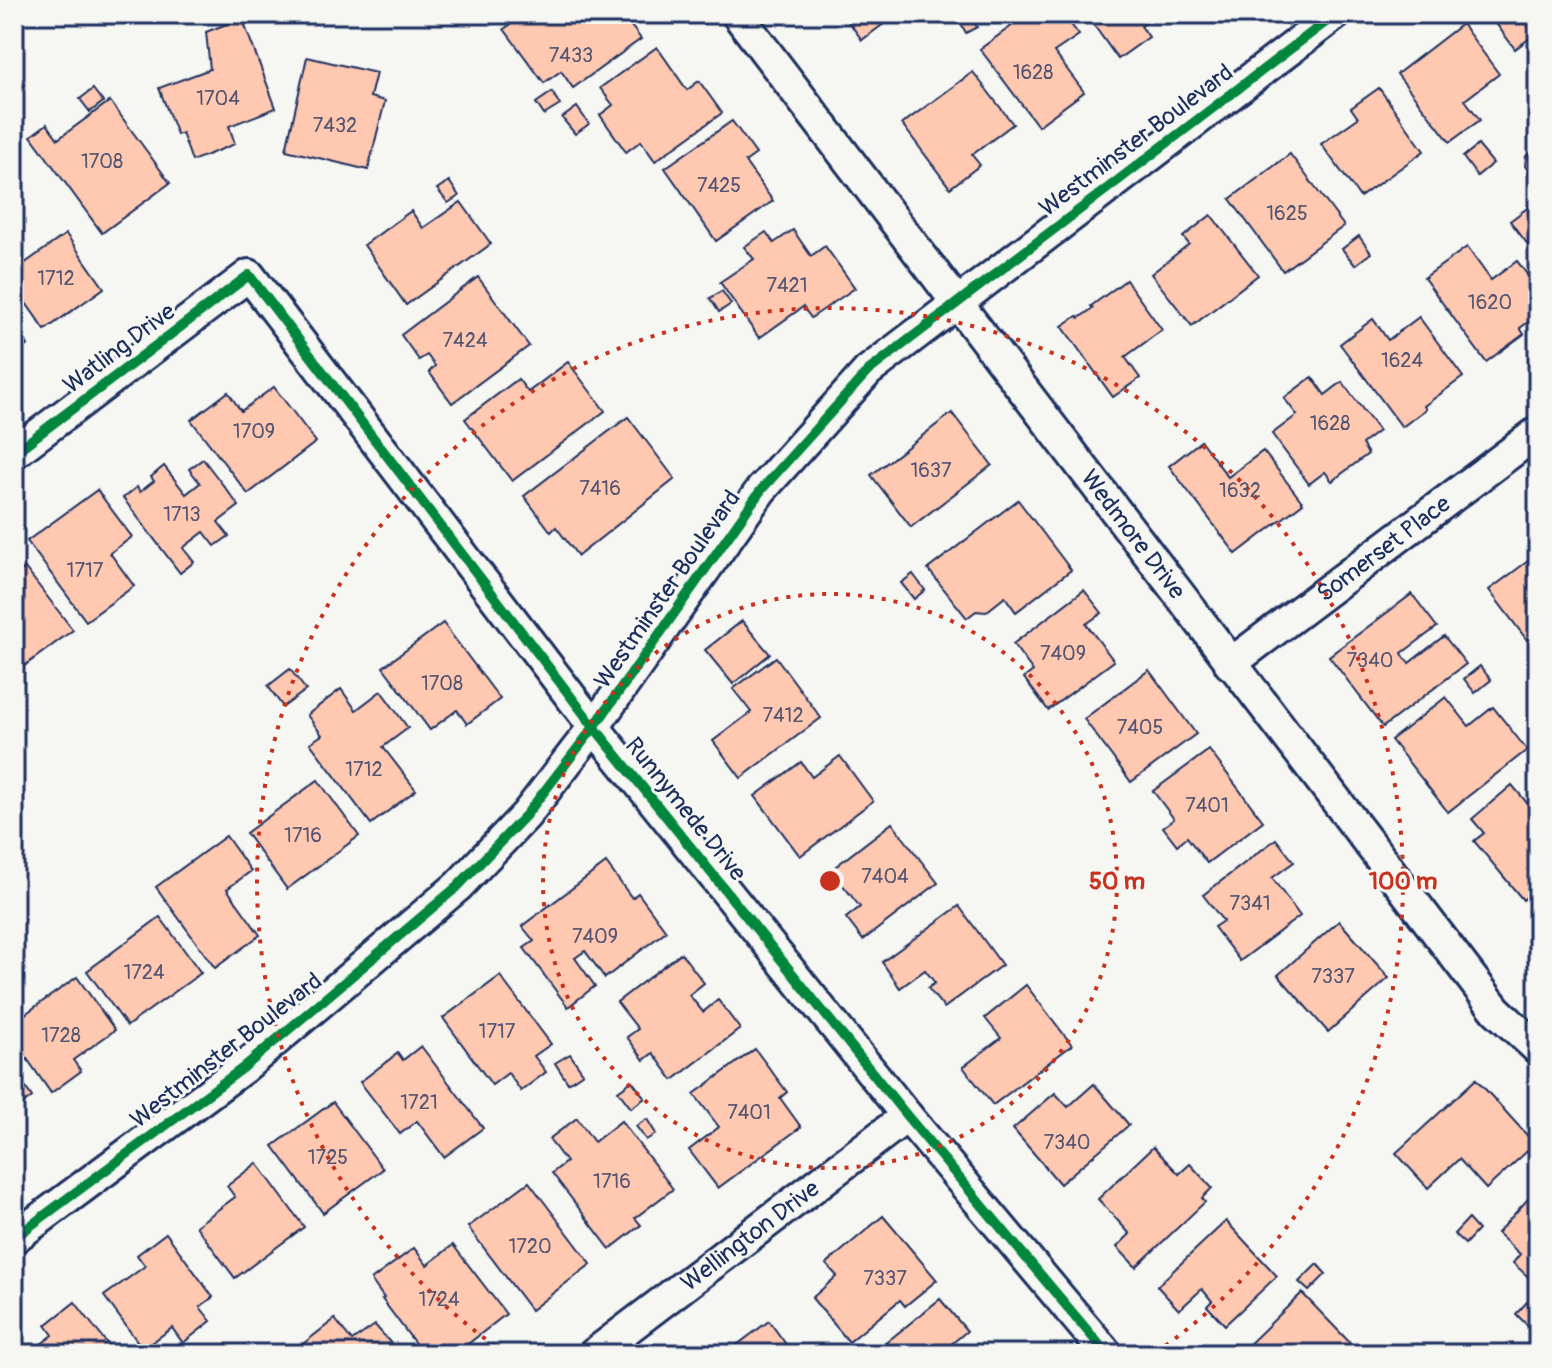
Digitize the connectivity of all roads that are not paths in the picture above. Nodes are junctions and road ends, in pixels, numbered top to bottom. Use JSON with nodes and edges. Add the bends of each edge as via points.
{"nodes":[{"id":1,"x":737,"y":14,"type":"edge"},
{"id":2,"x":1336,"y":14,"type":"edge"},
{"id":3,"x":249,"y":275,"type":"joint"},
{"id":4,"x":955,"y":303,"type":"junction"},
{"id":5,"x":1538,"y":432,"type":"edge"},
{"id":6,"x":14,"y":453,"type":"edge"},
{"id":7,"x":1230,"y":664,"type":"junction"},
{"id":8,"x":594,"y":727,"type":"junction"},
{"id":9,"x":1538,"y":1049,"type":"edge"},
{"id":10,"x":907,"y":1116,"type":"junction"},
{"id":11,"x":14,"y":1238,"type":"edge"},
{"id":12,"x":594,"y":1354,"type":"edge"},
{"id":13,"x":1107,"y":1354,"type":"edge"}],
"edges":[{"from":1,"to":4,"type":"street","name":"Wedmore Drive"},
{"from":2,"to":4,"type":"street","name":"Westminster Boulevard"},
{"from":3,"to":6,"type":"street","name":"Watling Drive"},
{"from":3,"to":8,"type":"street","name":"Runnymede Drive"},
{"from":4,"to":7,"type":"street","name":"Wedmore Drive"},
{"from":4,"to":8,"type":"street","name":"Westminster Boulevard","via":[[868,371],[761,490]]},
{"from":5,"to":7,"type":"street","name":"Somerset Place"},
{"from":7,"to":9,"type":"street","name":"Wedmore Drive","via":[[1496,1010]]},
{"from":8,"to":10,"type":"street","name":"Runnymede Drive"},
{"from":8,"to":11,"type":"street","name":"Westminster Boulevard","via":[[526,815],[458,886],[243,1068]]},
{"from":10,"to":12,"type":"street","name":"Wellington Drive"},
{"from":10,"to":13,"type":"street","name":"Runnymede Drive"}]}
